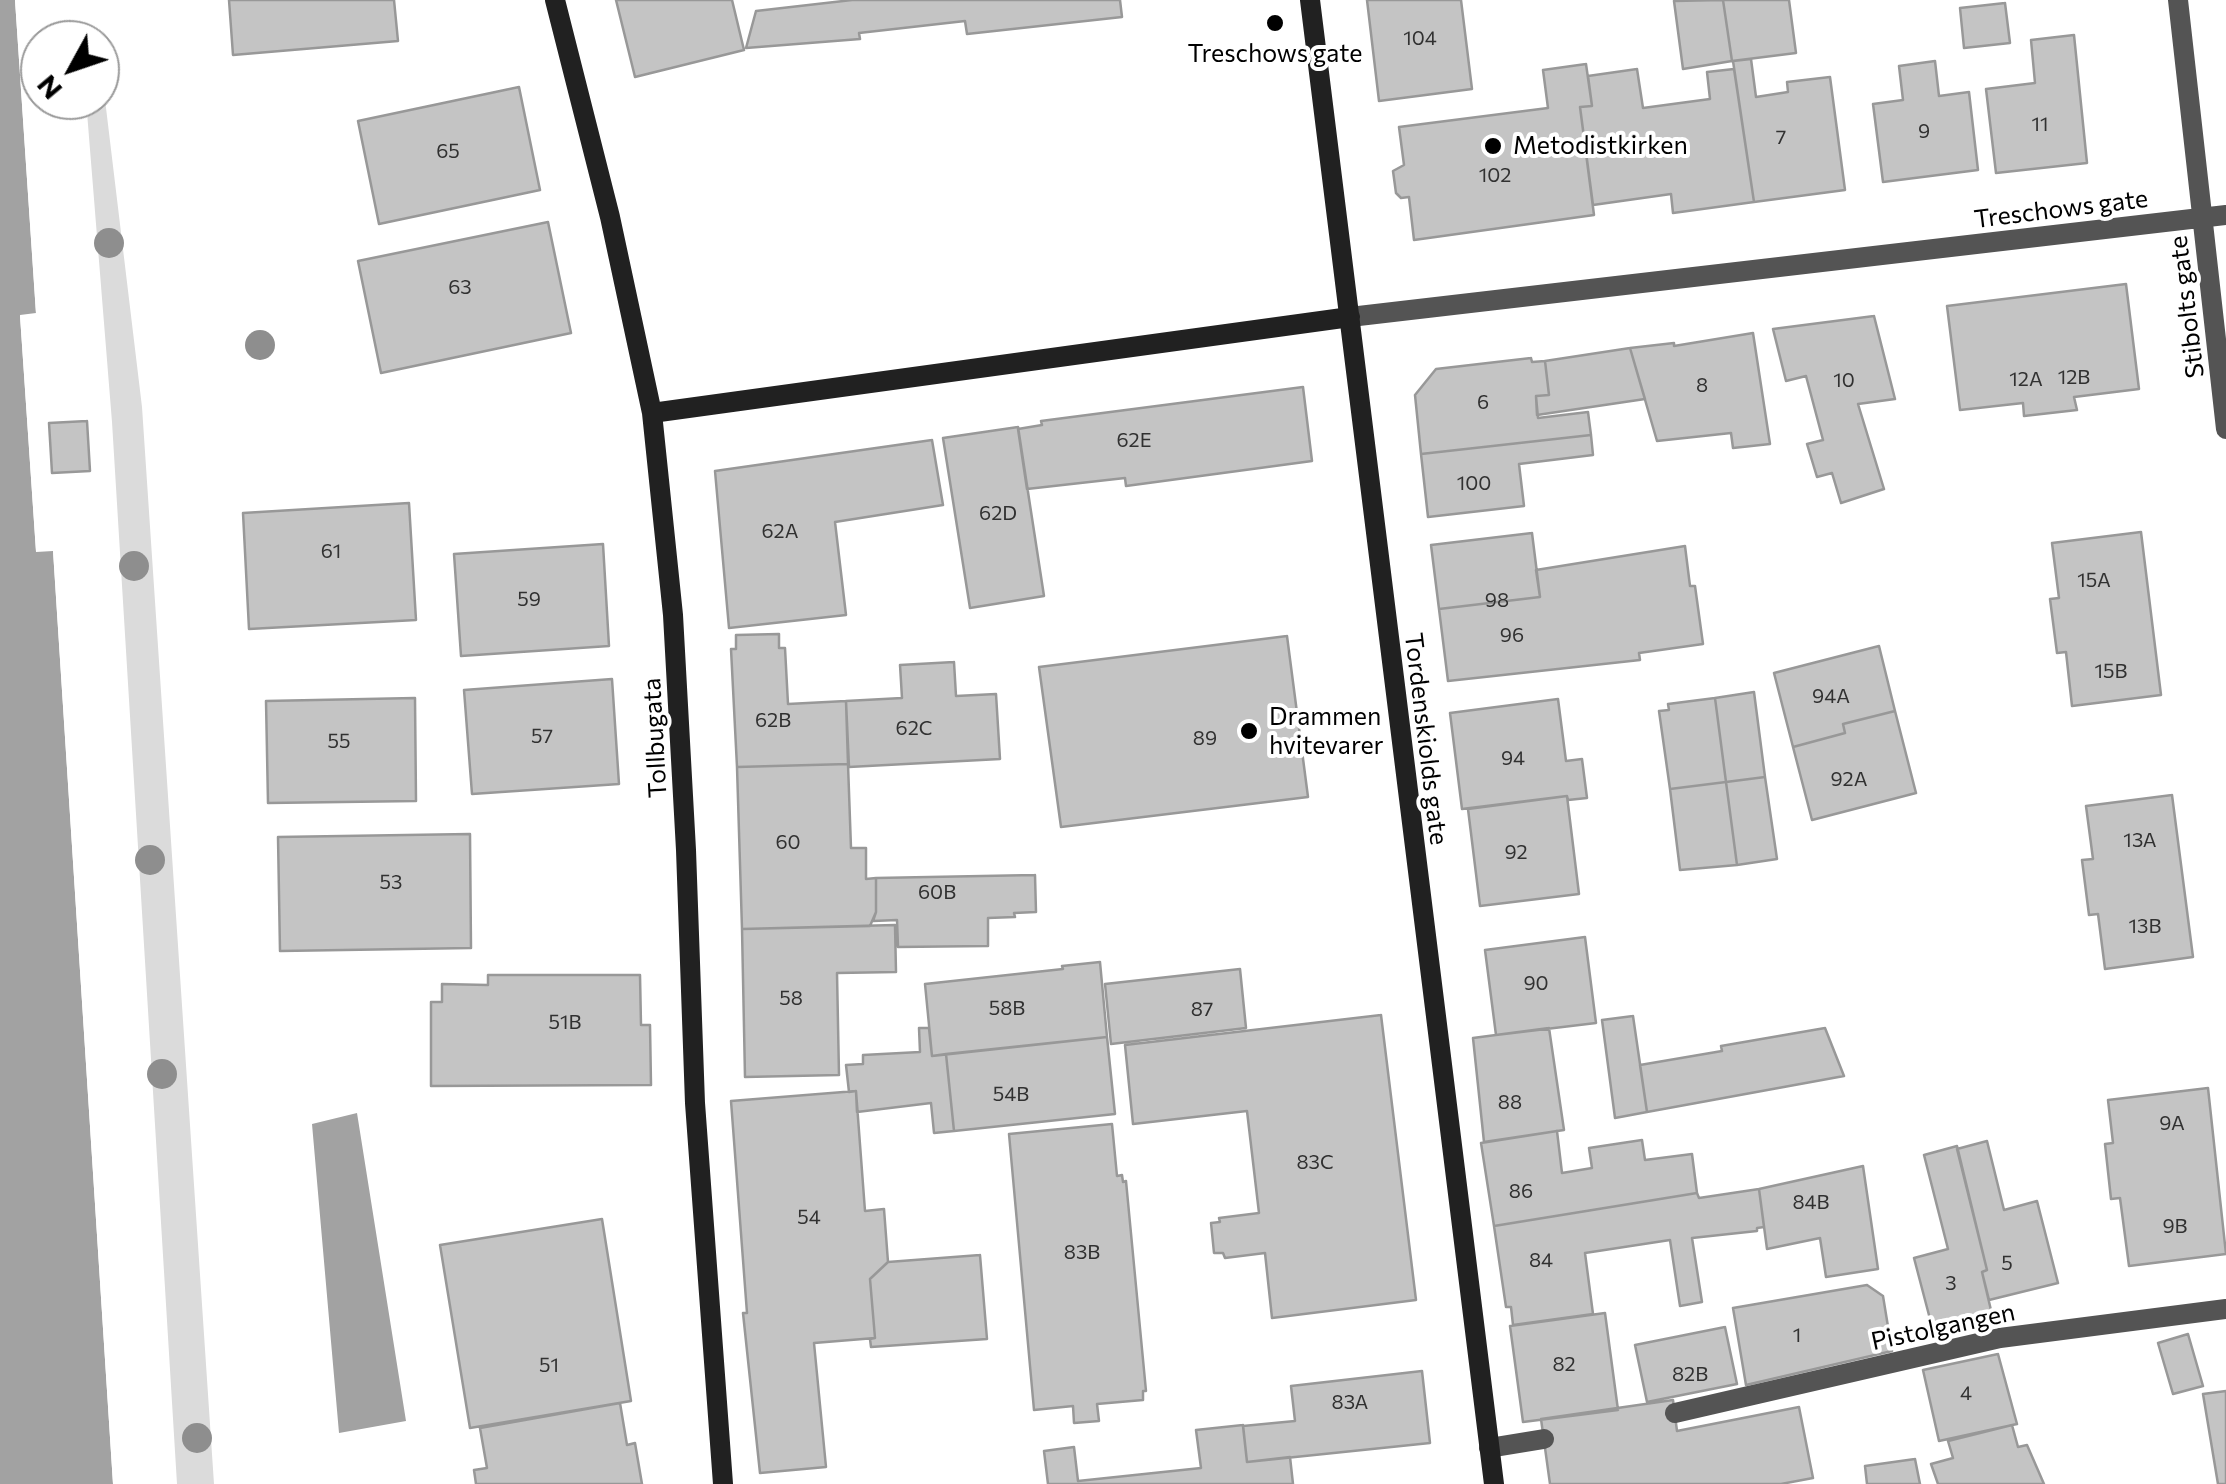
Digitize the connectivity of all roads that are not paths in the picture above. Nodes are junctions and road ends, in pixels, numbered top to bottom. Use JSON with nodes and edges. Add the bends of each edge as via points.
{"nodes":[{"id":1,"x":555,"y":0,"type":"edge"},
{"id":2,"x":1310,"y":0,"type":"edge"},
{"id":3,"x":2178,"y":0,"type":"edge"},
{"id":4,"x":2226,"y":215,"type":"edge"},
{"id":5,"x":2202,"y":218,"type":"junction"},
{"id":6,"x":1350,"y":318,"type":"junction"},
{"id":7,"x":652,"y":412,"type":"junction"},
{"id":8,"x":2226,"y":429,"type":"edge"},
{"id":9,"x":2226,"y":1309,"type":"edge"},
{"id":10,"x":1675,"y":1414,"type":"dead end"},
{"id":11,"x":1544,"y":1439,"type":"dead end"},
{"id":12,"x":1489,"y":1448,"type":"junction"},
{"id":13,"x":724,"y":1484,"type":"edge"},
{"id":14,"x":1494,"y":1484,"type":"edge"}],
"edges":[{"from":1,"to":7,"type":"main road","name":"Tollbugata"},
{"from":2,"to":6,"type":"main road","name":"Tordenskiolds gate"},
{"from":3,"to":5,"type":"street","name":"Stibolts gate"},
{"from":4,"to":5,"type":"street","name":"Treschows gate"},
{"from":5,"to":6,"type":"street","name":"Treschows gate"},
{"from":5,"to":8,"type":"street","name":"Stibolts gate"},
{"from":6,"to":7,"type":"main road","name":"Treschows gate"},
{"from":6,"to":12,"type":"main road","name":"Tordenskiolds gate"},
{"from":7,"to":13,"type":"main road","name":"Tollbugata","via":[[673,615],[695,1103]]},
{"from":9,"to":10,"type":"street","name":"Pistolgangen","via":[[2000,1338]]},
{"from":11,"to":12,"type":"street"},
{"from":12,"to":14,"type":"main road","name":"Tordenskiolds gate"}]}
